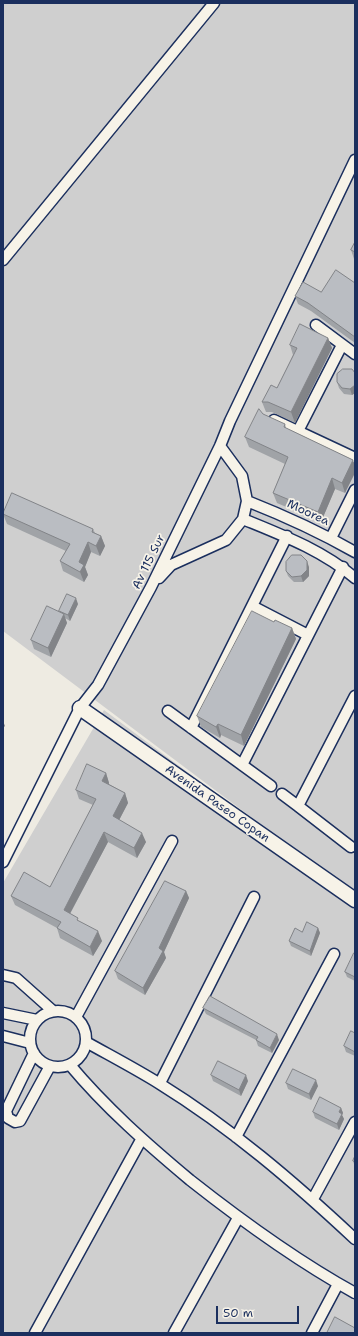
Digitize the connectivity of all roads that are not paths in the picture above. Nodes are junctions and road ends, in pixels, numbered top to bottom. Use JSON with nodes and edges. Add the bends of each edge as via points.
{"nodes":[{"id":1,"x":214,"y":3,"type":"edge"},
{"id":2,"x":355,"y":160,"type":"edge"},
{"id":3,"x":3,"y":260,"type":"edge"},
{"id":4,"x":316,"y":325,"type":"dead end"},
{"id":5,"x":342,"y":345,"type":"junction"},
{"id":6,"x":355,"y":354,"type":"edge"},
{"id":7,"x":269,"y":418,"type":"edge"},
{"id":8,"x":298,"y":431,"type":"junction"},
{"id":9,"x":220,"y":446,"type":"junction"},
{"id":10,"x":355,"y":458,"type":"edge"},
{"id":11,"x":355,"y":490,"type":"edge"},
{"id":12,"x":247,"y":501,"type":"junction"},
{"id":13,"x":289,"y":518,"type":"junction"},
{"id":14,"x":242,"y":520,"type":"junction"},
{"id":15,"x":283,"y":535,"type":"junction"},
{"id":16,"x":331,"y":538,"type":"junction"},
{"id":17,"x":355,"y":552,"type":"edge"},
{"id":18,"x":343,"y":568,"type":"junction"},
{"id":19,"x":355,"y":578,"type":"edge"},
{"id":20,"x":151,"y":587,"type":"junction"},
{"id":21,"x":252,"y":606,"type":"junction"},
{"id":22,"x":308,"y":635,"type":"junction"},
{"id":23,"x":354,"y":699,"type":"edge"},
{"id":24,"x":80,"y":708,"type":"junction"},
{"id":25,"x":168,"y":711,"type":"dead end"},
{"id":26,"x":191,"y":728,"type":"junction"},
{"id":27,"x":242,"y":765,"type":"junction"},
{"id":28,"x":271,"y":786,"type":"dead end"},
{"id":29,"x":282,"y":794,"type":"dead end"},
{"id":30,"x":298,"y":806,"type":"junction"},
{"id":31,"x":172,"y":841,"type":"dead end"},
{"id":32,"x":354,"y":845,"type":"edge"},
{"id":33,"x":3,"y":862,"type":"edge"},
{"id":34,"x":254,"y":897,"type":"dead end"},
{"id":35,"x":355,"y":900,"type":"edge"},
{"id":36,"x":334,"y":954,"type":"dead end"},
{"id":37,"x":3,"y":975,"type":"edge"},
{"id":38,"x":53,"y":1011,"type":"junction"},
{"id":39,"x":3,"y":1013,"type":"edge"},
{"id":40,"x":76,"y":1017,"type":"junction"},
{"id":41,"x":37,"y":1020,"type":"junction"},
{"id":42,"x":3,"y":1036,"type":"edge"},
{"id":43,"x":86,"y":1042,"type":"junction"},
{"id":44,"x":30,"y":1043,"type":"junction"},
{"id":45,"x":34,"y":1053,"type":"junction"},
{"id":46,"x":70,"y":1065,"type":"junction"},
{"id":47,"x":50,"y":1066,"type":"junction"},
{"id":48,"x":160,"y":1083,"type":"junction"},
{"id":49,"x":17,"y":1092,"type":"junction"},
{"id":50,"x":31,"y":1100,"type":"junction"},
{"id":51,"x":355,"y":1122,"type":"edge"},
{"id":52,"x":236,"y":1137,"type":"junction"},
{"id":53,"x":141,"y":1140,"type":"junction"},
{"id":54,"x":313,"y":1199,"type":"junction"},
{"id":55,"x":238,"y":1218,"type":"junction"},
{"id":56,"x":355,"y":1239,"type":"edge"},
{"id":57,"x":338,"y":1284,"type":"junction"},
{"id":58,"x":355,"y":1293,"type":"edge"},
{"id":59,"x":35,"y":1333,"type":"edge"},
{"id":60,"x":174,"y":1333,"type":"edge"},
{"id":61,"x":312,"y":1333,"type":"edge"}],
"edges":[{"from":1,"to":3,"type":"street"},
{"from":2,"to":9,"type":"street","name":"Av 115 Sur"},
{"from":4,"to":5,"type":"street"},
{"from":5,"to":6,"type":"street"},
{"from":5,"to":8,"type":"street"},
{"from":7,"to":8,"type":"street"},
{"from":8,"to":10,"type":"street"},
{"from":9,"to":12,"type":"street","via":[[242,476]]},
{"from":9,"to":20,"type":"street","name":"Av 115 Sur"},
{"from":11,"to":16,"type":"street"},
{"from":12,"to":13,"type":"street","name":"Moorea"},
{"from":12,"to":14,"type":"street"},
{"from":13,"to":15,"type":"street"},
{"from":13,"to":16,"type":"street","name":"Moorea"},
{"from":14,"to":15,"type":"street"},
{"from":14,"to":20,"type":"street","via":[[226,540],[171,565]]},
{"from":15,"to":18,"type":"street"},
{"from":15,"to":21,"type":"street"},
{"from":16,"to":17,"type":"street","name":"Moorea"},
{"from":18,"to":19,"type":"street"},
{"from":18,"to":22,"type":"street"},
{"from":20,"to":24,"type":"street","name":"Av 115 Sur","via":[[98,685]]},
{"from":21,"to":22,"type":"street"},
{"from":21,"to":26,"type":"street"},
{"from":22,"to":27,"type":"street"},
{"from":23,"to":30,"type":"street"},
{"from":24,"to":33,"type":"street","name":"Av 115 Sur"},
{"from":24,"to":35,"type":"main road","name":"Avenida Paseo Copan"},
{"from":25,"to":26,"type":"street"},
{"from":26,"to":27,"type":"street"},
{"from":27,"to":28,"type":"street"},
{"from":29,"to":30,"type":"street"},
{"from":30,"to":32,"type":"street"},
{"from":31,"to":40,"type":"street"},
{"from":34,"to":48,"type":"street"},
{"from":36,"to":52,"type":"street"},
{"from":37,"to":38,"type":"street","via":[[16,978]]},
{"from":38,"to":40,"type":"street","via":[[64,1011]]},
{"from":38,"to":41,"type":"street"},
{"from":39,"to":41,"type":"street"},
{"from":40,"to":43,"type":"street","via":[[85,1032]]},
{"from":41,"to":44,"type":"street","via":[[32,1027]]},
{"from":42,"to":44,"type":"street"},
{"from":43,"to":46,"type":"street","via":[[83,1052]]},
{"from":43,"to":48,"type":"street"},
{"from":44,"to":45,"type":"street"},
{"from":45,"to":47,"type":"street"},
{"from":45,"to":49,"type":"street"},
{"from":46,"to":47,"type":"street"},
{"from":46,"to":53,"type":"street"},
{"from":47,"to":50,"type":"street"},
{"from":48,"to":52,"type":"street"},
{"from":49,"to":50,"type":"street"},
{"from":49,"to":50,"type":"street","via":[[6,1111],[8,1118],[15,1122],[20,1121]]},
{"from":51,"to":54,"type":"street"},
{"from":52,"to":54,"type":"street"},
{"from":53,"to":55,"type":"street"},
{"from":53,"to":59,"type":"street"},
{"from":54,"to":56,"type":"street"},
{"from":55,"to":57,"type":"street"},
{"from":55,"to":60,"type":"street"},
{"from":57,"to":58,"type":"street"},
{"from":57,"to":61,"type":"street"}]}
